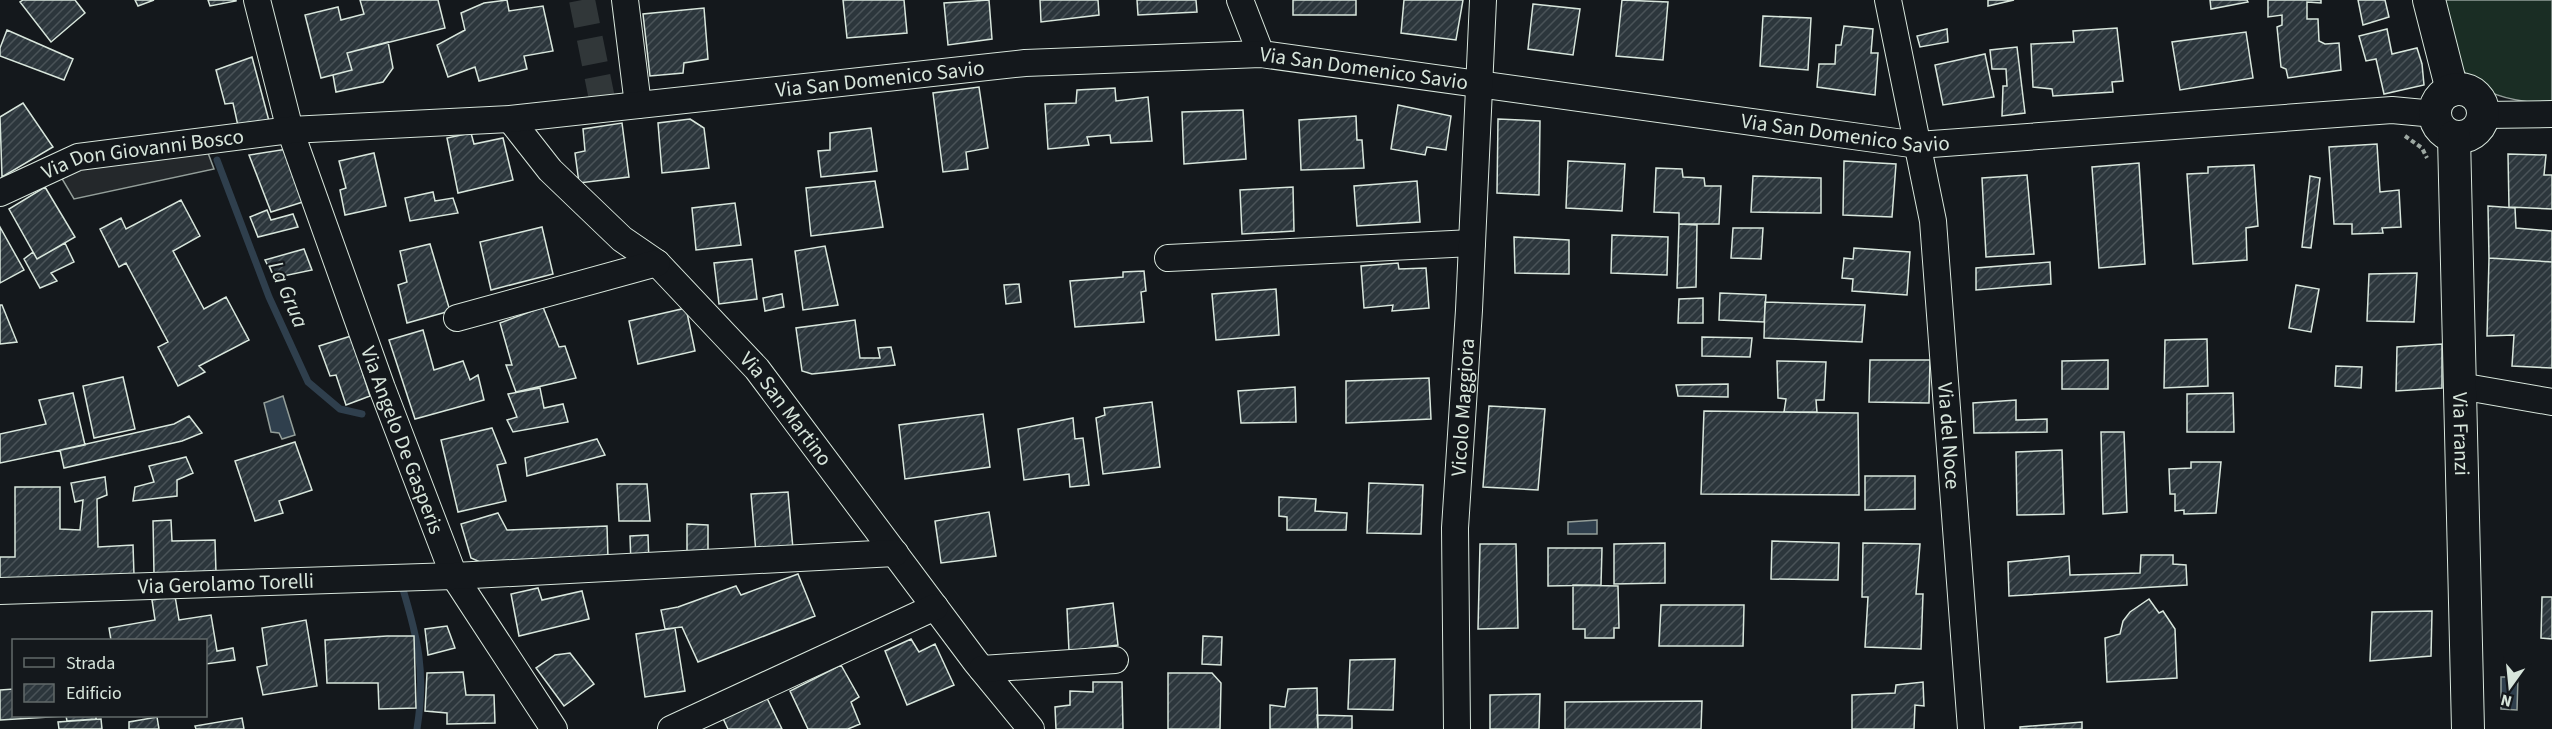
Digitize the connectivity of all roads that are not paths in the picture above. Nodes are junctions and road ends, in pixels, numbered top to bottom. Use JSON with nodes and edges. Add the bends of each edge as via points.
{"nodes":[{"id":1,"x":257,"y":0,"type":"edge"},
{"id":2,"x":625,"y":0,"type":"edge"},
{"id":3,"x":1240,"y":0,"type":"edge"},
{"id":4,"x":1483,"y":0,"type":"edge"},
{"id":5,"x":1888,"y":0,"type":"edge"},
{"id":6,"x":2428,"y":0,"type":"edge"},
{"id":7,"x":1261,"y":54,"type":"junction"},
{"id":8,"x":1479,"y":86,"type":"junction"},
{"id":9,"x":638,"y":105,"type":"junction"},
{"id":10,"x":2447,"y":114,"type":"junction"},
{"id":11,"x":2552,"y":114,"type":"edge"},
{"id":12,"x":2484,"y":115,"type":"joint"},
{"id":13,"x":510,"y":119,"type":"junction"},
{"id":14,"x":290,"y":130,"type":"junction"},
{"id":15,"x":1918,"y":145,"type":"junction"},
{"id":16,"x":0,"y":193,"type":"edge"},
{"id":17,"x":1472,"y":243,"type":"junction"},
{"id":18,"x":1168,"y":258,"type":"dead end"},
{"id":19,"x":657,"y":263,"type":"junction"},
{"id":20,"x":457,"y":318,"type":"dead end"},
{"id":21,"x":2460,"y":386,"type":"junction"},
{"id":22,"x":2552,"y":402,"type":"edge"},
{"id":23,"x":895,"y":553,"type":"junction"},
{"id":24,"x":454,"y":576,"type":"junction"},
{"id":25,"x":0,"y":591,"type":"edge"},
{"id":26,"x":935,"y":607,"type":"junction"},
{"id":27,"x":1115,"y":660,"type":"dead end"},
{"id":28,"x":982,"y":669,"type":"junction"},
{"id":29,"x":554,"y":729,"type":"edge"},
{"id":30,"x":671,"y":729,"type":"edge"},
{"id":31,"x":1030,"y":729,"type":"edge"},
{"id":32,"x":1457,"y":729,"type":"edge"},
{"id":33,"x":1971,"y":729,"type":"edge"},
{"id":34,"x":2468,"y":729,"type":"edge"}],
"edges":[{"from":1,"to":14,"type":"street","name":"Via Angelo De Gasperis"},
{"from":2,"to":9,"type":"street"},
{"from":3,"to":7,"type":"street"},
{"from":4,"to":8,"type":"street","name":"Vicolo Maggiora"},
{"from":5,"to":15,"type":"street","name":"Via del Noce"},
{"from":6,"to":10,"type":"main road","name":"Via Franzi"},
{"from":7,"to":8,"type":"street","name":"Via San Domenico Savio"},
{"from":7,"to":9,"type":"street","name":"Via San Domenico Savio","via":[[1025,63]]},
{"from":8,"to":15,"type":"street","name":"Via San Domenico Savio"},
{"from":8,"to":17,"type":"street","name":"Vicolo Maggiora"},
{"from":9,"to":13,"type":"street","name":"Via San Domenico Savio"},
{"from":10,"to":12,"type":"main road","via":[[2463,138],[2478,130]]},
{"from":10,"to":15,"type":"street","name":"Via San Domenico Savio","via":[[2391,110]]},
{"from":10,"to":21,"type":"main road","name":"Via Franzi"},
{"from":11,"to":12,"type":"street"},
{"from":13,"to":14,"type":"street","name":"Via San Domenico Savio"},
{"from":13,"to":19,"type":"street","name":"Via San Martino","via":[[550,170],[622,239]]},
{"from":14,"to":16,"type":"street","name":"Via Don Giovanni Bosco","via":[[78,157]]},
{"from":14,"to":24,"type":"street","name":"Via Angelo De Gasperis"},
{"from":15,"to":33,"type":"street","name":"Via del Noce","via":[[1933,221]]},
{"from":17,"to":18,"type":"street"},
{"from":17,"to":32,"type":"street","name":"Vicolo Maggiora","via":[[1455,528]]},
{"from":19,"to":20,"type":"street"},
{"from":19,"to":23,"type":"street","name":"Via San Martino","via":[[757,369]]},
{"from":21,"to":22,"type":"street"},
{"from":21,"to":34,"type":"main road","name":"Via Franzi"},
{"from":23,"to":24,"type":"street","name":"Via Gerolamo Torelli"},
{"from":23,"to":26,"type":"street","name":"Via San Martino"},
{"from":24,"to":25,"type":"street","name":"Via Gerolamo Torelli"},
{"from":24,"to":29,"type":"street","name":"Via Angelo De Gasperis"},
{"from":26,"to":28,"type":"street","name":"Via San Martino"},
{"from":26,"to":30,"type":"street"},
{"from":27,"to":28,"type":"street"},
{"from":28,"to":31,"type":"street","name":"Via San Martino"}]}
